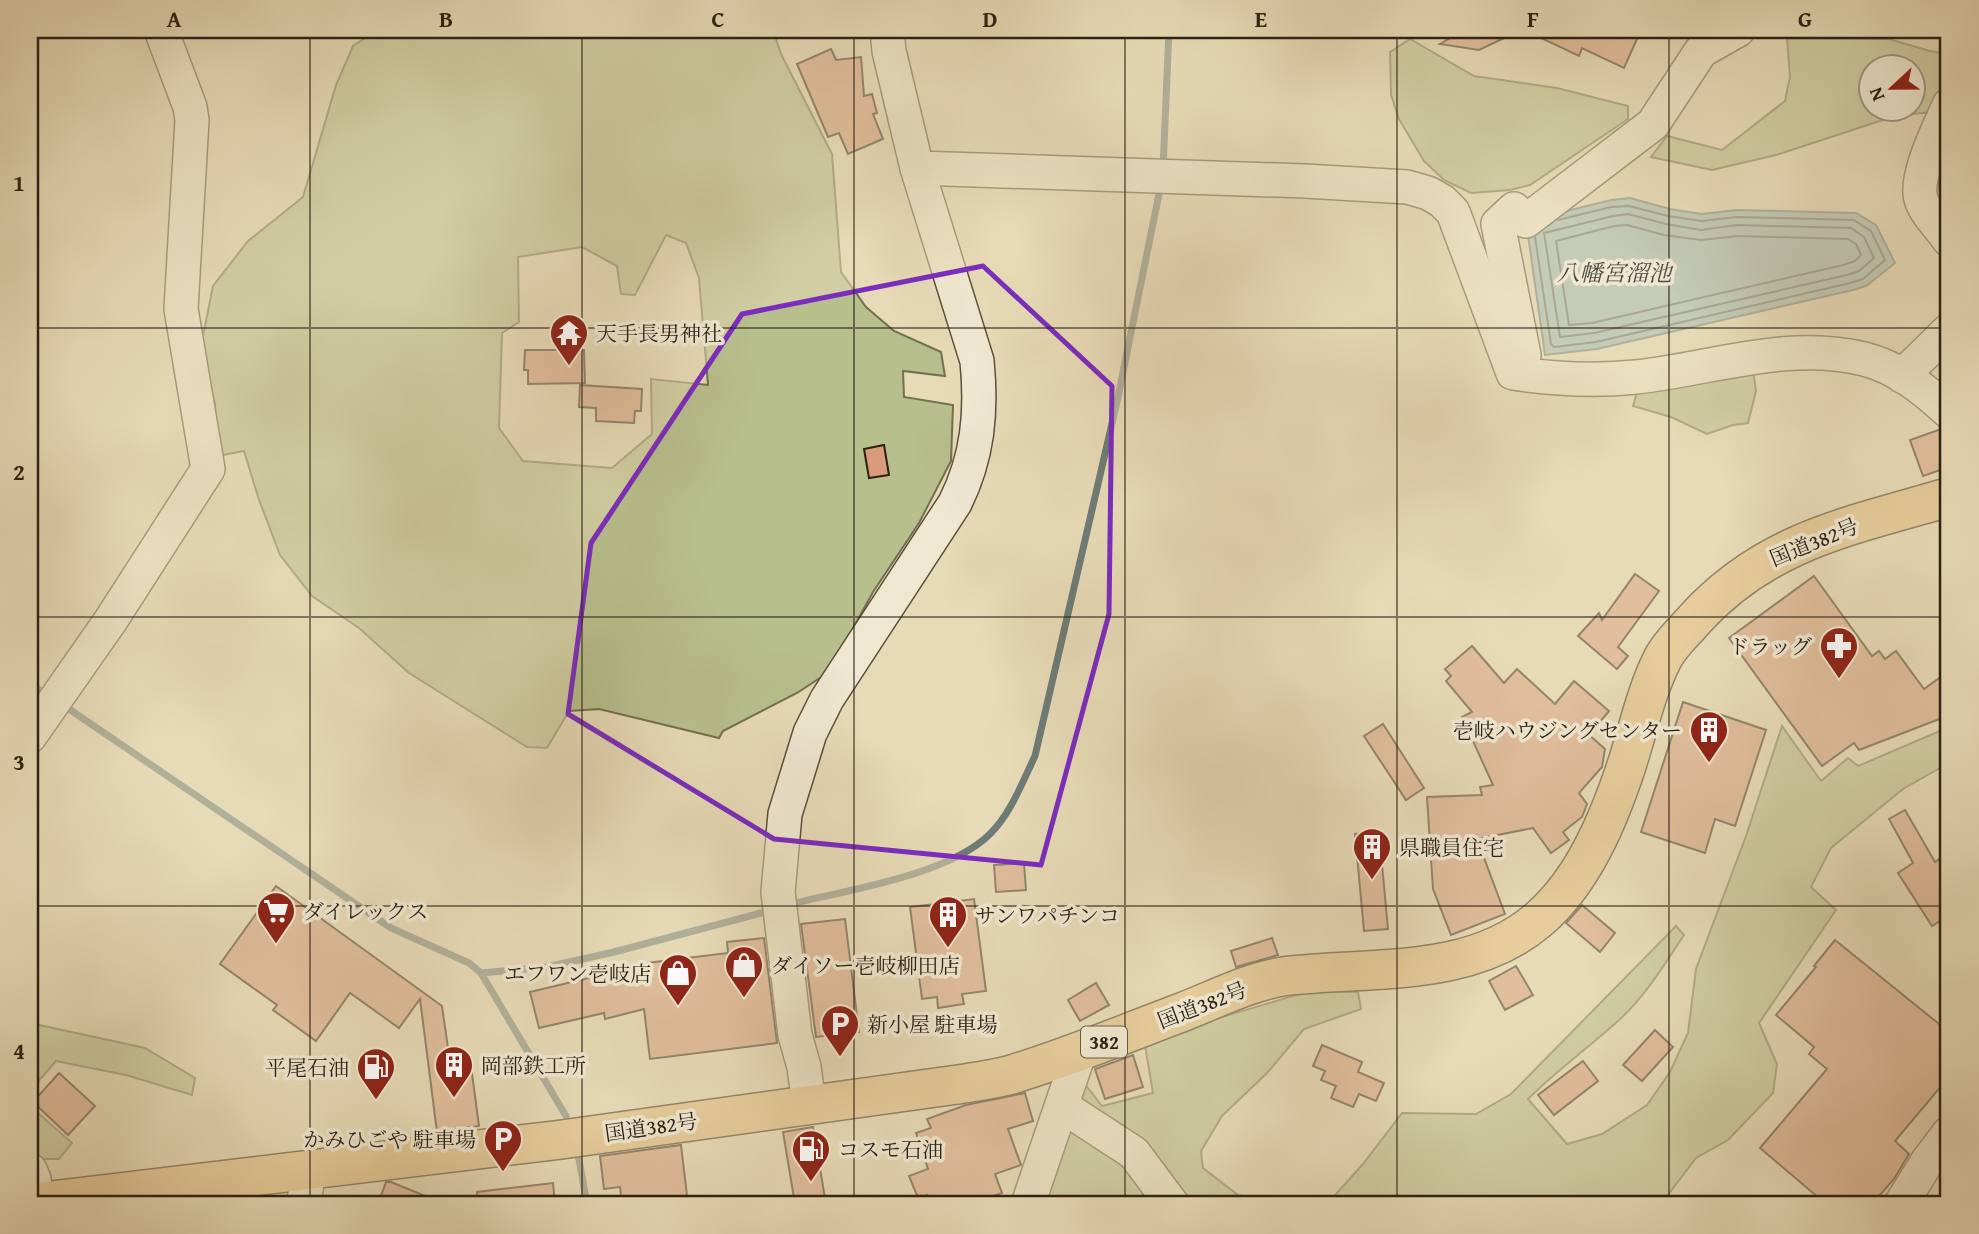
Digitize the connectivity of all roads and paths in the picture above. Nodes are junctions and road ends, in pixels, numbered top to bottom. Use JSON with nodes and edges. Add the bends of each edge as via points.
{"nodes":[{"id":1,"x":161,"y":30,"type":"edge"},
{"id":2,"x":887,"y":30,"type":"edge"},
{"id":3,"x":1738,"y":30,"type":"edge"},
{"id":4,"x":1949,"y":105,"type":"edge"},
{"id":5,"x":918,"y":168,"type":"junction"},
{"id":6,"x":1949,"y":240,"type":"edge"},
{"id":7,"x":1949,"y":330,"type":"edge"},
{"id":8,"x":1528,"y":375,"type":"junction"},
{"id":9,"x":1902,"y":376,"type":"junction"},
{"id":10,"x":1949,"y":412,"type":"edge"},
{"id":11,"x":1949,"y":497,"type":"edge"},
{"id":12,"x":45,"y":713,"type":"edge"},
{"id":13,"x":1080,"y":1051,"type":"junction"},
{"id":14,"x":809,"y":1104,"type":"junction"},
{"id":15,"x":1062,"y":1106,"type":"junction"},
{"id":16,"x":1949,"y":1133,"type":"edge"},
{"id":17,"x":307,"y":1187,"type":"edge"},
{"id":18,"x":32,"y":1192,"type":"edge"},
{"id":19,"x":1028,"y":1204,"type":"edge"},
{"id":20,"x":1172,"y":1204,"type":"edge"},
{"id":21,"x":1902,"y":1204,"type":"edge"}],
"edges":[{"from":1,"to":12,"type":"street","via":[[192,120],[181,309],[208,468]]},
{"from":2,"to":5,"type":"street","via":[[888,51]]},
{"from":3,"to":8,"type":"street","via":[[1701,51],[1653,124],[1526,220],[1514,209],[1498,224]]},
{"from":4,"to":6,"type":"street","via":[[1919,186],[1921,200]]},
{"from":5,"to":8,"type":"street","via":[[1318,181],[1407,187],[1428,193],[1453,212],[1513,373]]},
{"from":5,"to":14,"type":"street","via":[[976,361],[978,437],[955,503],[827,699],[810,733],[785,814],[780,920],[794,1035]]},
{"from":7,"to":9,"type":"street"},
{"from":8,"to":9,"type":"street","via":[[1636,377],[1802,353],[1866,359]]},
{"from":9,"to":10,"type":"street"},
{"from":11,"to":13,"type":"highway","name":"国道382号","number":"382","via":[[1788,548],[1740,577],[1709,603],[1664,656],[1621,784],[1587,861],[1561,896],[1525,930],[1453,960],[1283,976]]},
{"from":13,"to":14,"type":"highway","name":"国道382号","number":"382","via":[[1007,1076]]},
{"from":13,"to":15,"type":"street"},
{"from":14,"to":17,"type":"highway","name":"国道382号","number":"382","via":[[558,1140]]},
{"from":15,"to":19,"type":"street"},
{"from":15,"to":20,"type":"street","via":[[1134,1153]]},
{"from":16,"to":21,"type":"street"},
{"from":17,"to":18,"type":"highway","name":"国道382号","number":"382"}]}
